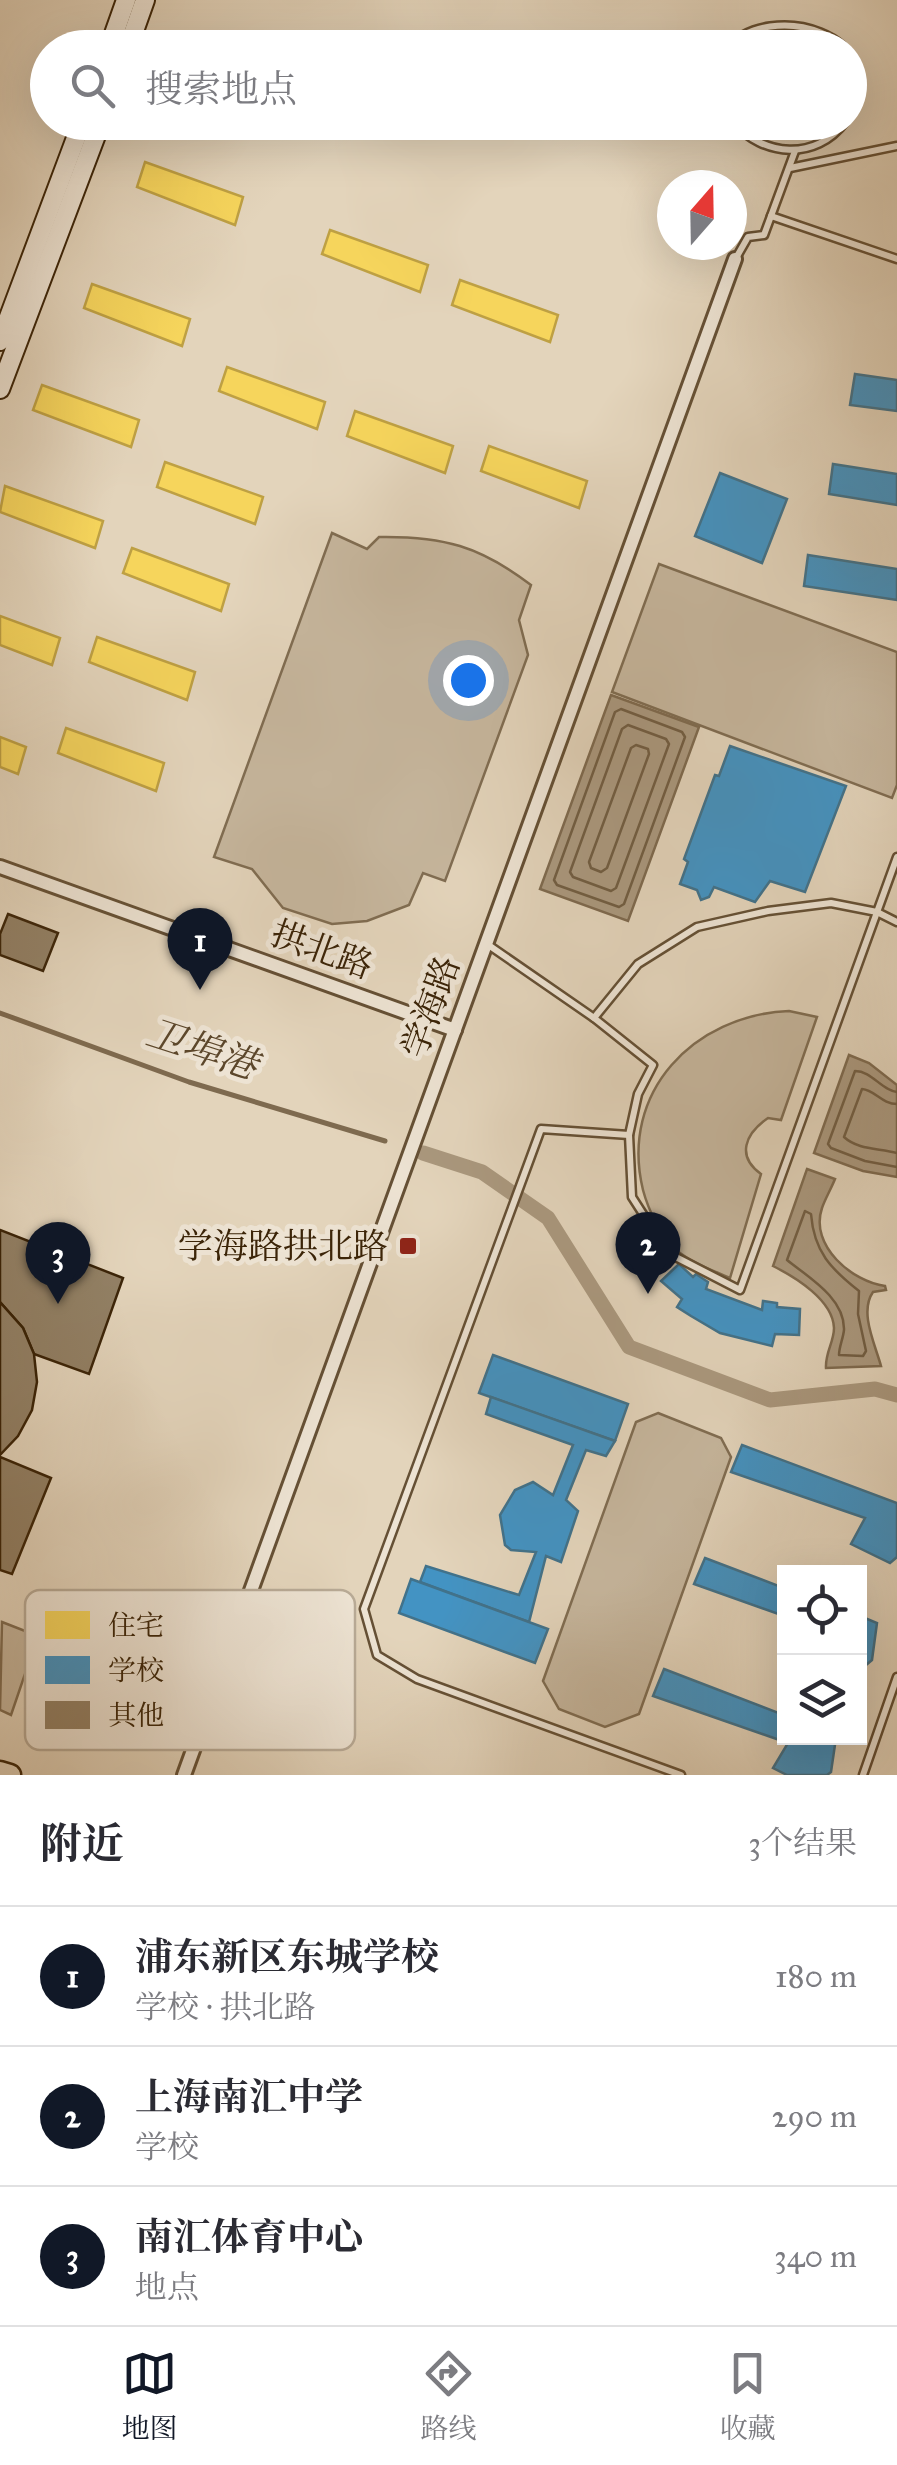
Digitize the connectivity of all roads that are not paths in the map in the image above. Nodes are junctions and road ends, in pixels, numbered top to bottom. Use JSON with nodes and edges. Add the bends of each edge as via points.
{"nodes":[{"id":1,"x":126,"y":0,"type":"edge"},
{"id":2,"x":145,"y":0,"type":"edge"},
{"id":3,"x":757,"y":20,"type":"dead end"},
{"id":4,"x":833,"y":26,"type":"dead end"},
{"id":5,"x":115,"y":30,"type":"edge"},
{"id":6,"x":134,"y":30,"type":"edge"},
{"id":7,"x":743,"y":30,"type":"edge"},
{"id":8,"x":837,"y":30,"type":"edge"},
{"id":9,"x":75,"y":140,"type":"edge"},
{"id":10,"x":94,"y":140,"type":"edge"},
{"id":11,"x":752,"y":140,"type":"edge"},
{"id":12,"x":826,"y":140,"type":"edge"},
{"id":13,"x":897,"y":146,"type":"edge"},
{"id":14,"x":795,"y":151,"type":"junction"},
{"id":15,"x":789,"y":168,"type":"junction"},
{"id":16,"x":771,"y":216,"type":"junction"},
{"id":17,"x":747,"y":240,"type":"edge"},
{"id":18,"x":897,"y":259,"type":"edge"},
{"id":19,"x":735,"y":260,"type":"edge"},
{"id":20,"x":0,"y":341,"type":"edge"},
{"id":21,"x":0,"y":389,"type":"edge"},
{"id":22,"x":897,"y":857,"type":"edge"},
{"id":23,"x":0,"y":867,"type":"edge"},
{"id":24,"x":877,"y":912,"type":"junction"},
{"id":25,"x":897,"y":922,"type":"edge"},
{"id":26,"x":486,"y":943,"type":"junction"},
{"id":27,"x":594,"y":1018,"type":"junction"},
{"id":28,"x":455,"y":1030,"type":"junction"},
{"id":29,"x":629,"y":1135,"type":"junction"},
{"id":30,"x":251,"y":1590,"type":"edge"},
{"id":31,"x":897,"y":1677,"type":"edge"},
{"id":32,"x":193,"y":1750,"type":"edge"},
{"id":33,"x":0,"y":1772,"type":"edge"},
{"id":34,"x":10,"y":1775,"type":"edge"},
{"id":35,"x":184,"y":1775,"type":"edge"},
{"id":36,"x":681,"y":1775,"type":"edge"},
{"id":37,"x":863,"y":1775,"type":"edge"}],
"edges":[{"from":1,"to":5,"type":"main road"},
{"from":2,"to":6,"type":"main road"},
{"from":3,"to":7,"type":"lane"},
{"from":4,"to":8,"type":"lane"},
{"from":9,"to":20,"type":"main road"},
{"from":10,"to":21,"type":"main road"},
{"from":11,"to":14,"type":"lane"},
{"from":12,"to":14,"type":"lane"},
{"from":13,"to":15,"type":"lane"},
{"from":14,"to":15,"type":"lane"},
{"from":15,"to":16,"type":"lane"},
{"from":16,"to":17,"type":"lane","via":[[764,235]]},
{"from":16,"to":18,"type":"lane"},
{"from":19,"to":26,"type":"street","name":"学海路"},
{"from":22,"to":24,"type":"lane"},
{"from":23,"to":28,"type":"street","name":"拱北路"},
{"from":24,"to":25,"type":"lane"},
{"from":24,"to":27,"type":"lane","via":[[831,903],[696,927],[638,964]]},
{"from":24,"to":29,"type":"lane","via":[[740,1290],[668,1253],[632,1197]]},
{"from":26,"to":27,"type":"lane"},
{"from":26,"to":28,"type":"street","name":"学海路"},
{"from":27,"to":29,"type":"lane","via":[[654,1065],[638,1094]]},
{"from":28,"to":30,"type":"street","name":"学海路"},
{"from":29,"to":36,"type":"lane","via":[[541,1128],[364,1610],[377,1655],[417,1679]]},
{"from":31,"to":37,"type":"lane"},
{"from":32,"to":35,"type":"street","name":"学海路"},
{"from":33,"to":34,"type":"main road"}]}
